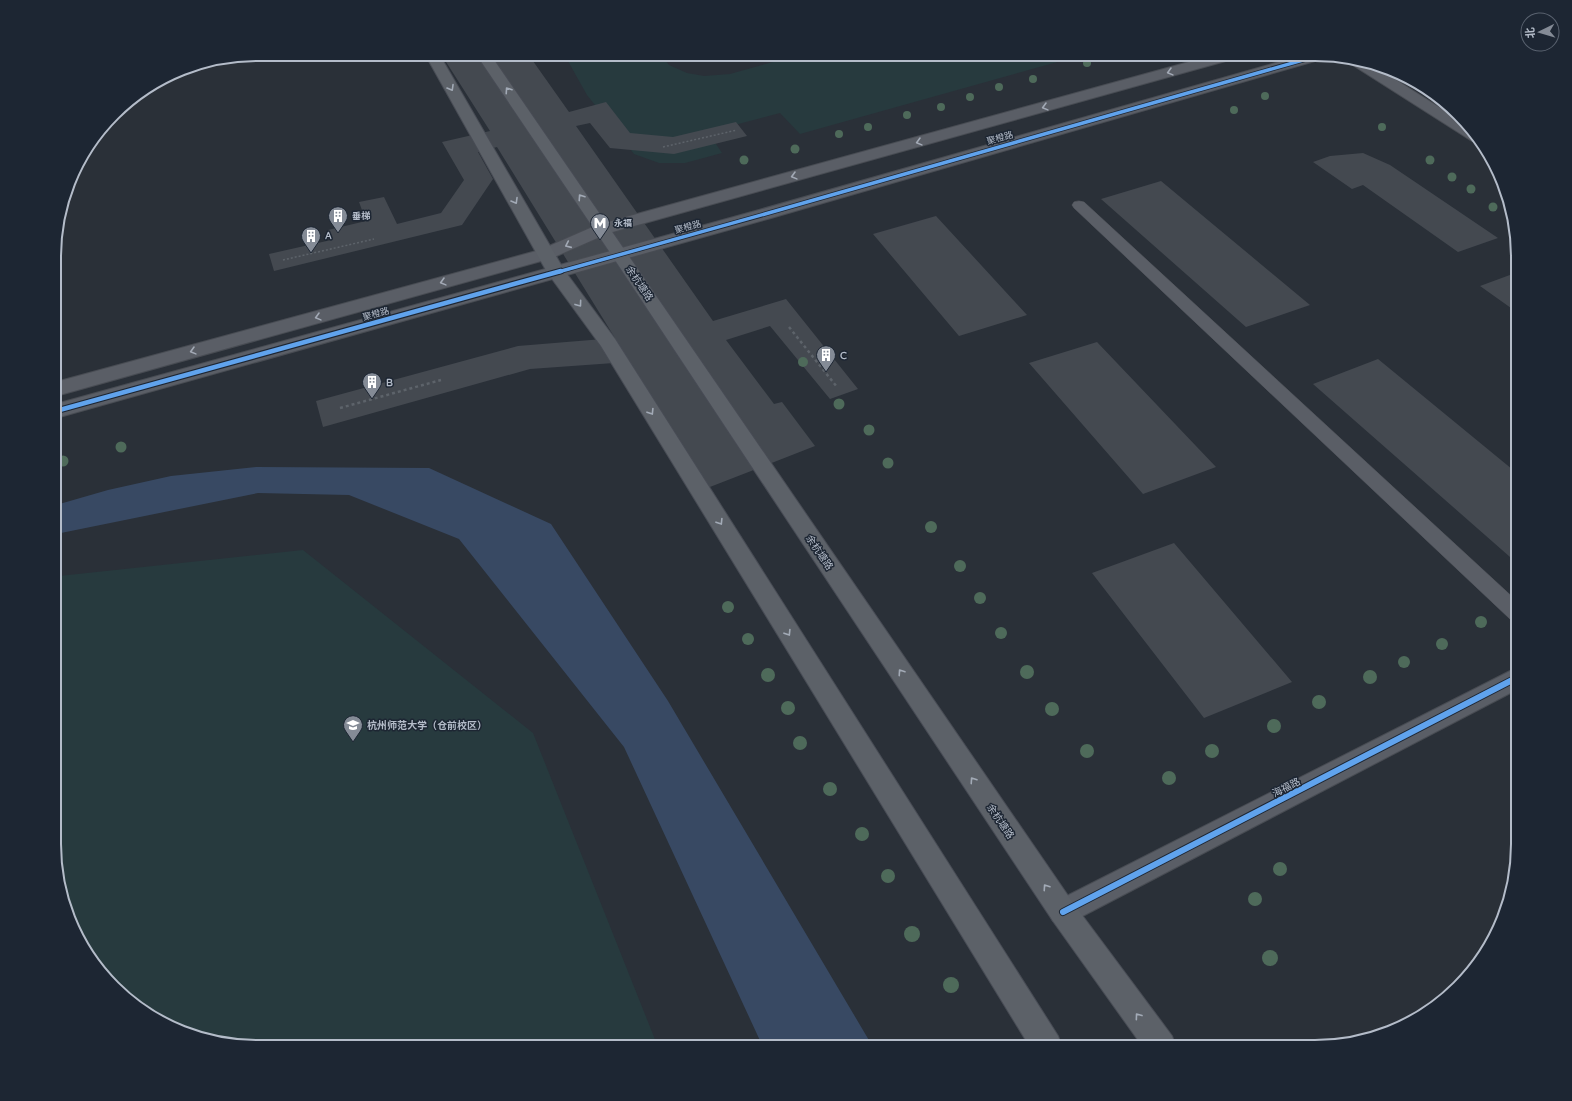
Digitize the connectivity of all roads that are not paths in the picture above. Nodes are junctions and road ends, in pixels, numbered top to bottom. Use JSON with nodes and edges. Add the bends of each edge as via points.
{"nodes":[{"id":1,"x":436,"y":61,"type":"edge"},
{"id":2,"x":488,"y":61,"type":"edge"},
{"id":3,"x":1209,"y":61,"type":"edge"},
{"id":4,"x":1299,"y":61,"type":"edge"},
{"id":5,"x":1368,"y":68,"type":"edge"},
{"id":6,"x":1463,"y":129,"type":"edge"},
{"id":7,"x":1079,"y":205,"type":"dead end"},
{"id":8,"x":603,"y":229,"type":"junction"},
{"id":9,"x":620,"y":254,"type":"junction"},
{"id":10,"x":551,"y":263,"type":"junction"},
{"id":11,"x":61,"y":388,"type":"edge"},
{"id":12,"x":61,"y":410,"type":"edge"},
{"id":13,"x":1511,"y":607,"type":"edge"},
{"id":14,"x":1511,"y":681,"type":"edge"},
{"id":15,"x":1062,"y":912,"type":"junction"},
{"id":16,"x":1043,"y":1040,"type":"edge"},
{"id":17,"x":1157,"y":1040,"type":"edge"}],
"edges":[{"from":1,"to":10,"type":"main road","one_way":true},
{"from":8,"to":2,"type":"main road","name":"余杭塘路","one_way":true},
{"from":3,"to":8,"type":"street","name":"聚橙路","one_way":true},
{"from":4,"to":9,"type":"street","name":"聚橙路"},
{"from":5,"to":6,"type":"street"},
{"from":7,"to":13,"type":"lane"},
{"from":8,"to":9,"type":"main road","name":"余杭塘路"},
{"from":8,"to":10,"type":"street","name":"聚橙路","one_way":true},
{"from":9,"to":10,"type":"street","name":"聚橙路"},
{"from":15,"to":9,"type":"main road","name":"余杭塘路","one_way":true},
{"from":10,"to":11,"type":"street","name":"聚橙路","one_way":true},
{"from":10,"to":12,"type":"street","name":"聚橙路"},
{"from":10,"to":16,"type":"main road","one_way":true,"via":[[608,343]]},
{"from":14,"to":15,"type":"street","name":"海福路"},
{"from":17,"to":15,"type":"main road","name":"余杭塘路","one_way":true}]}
